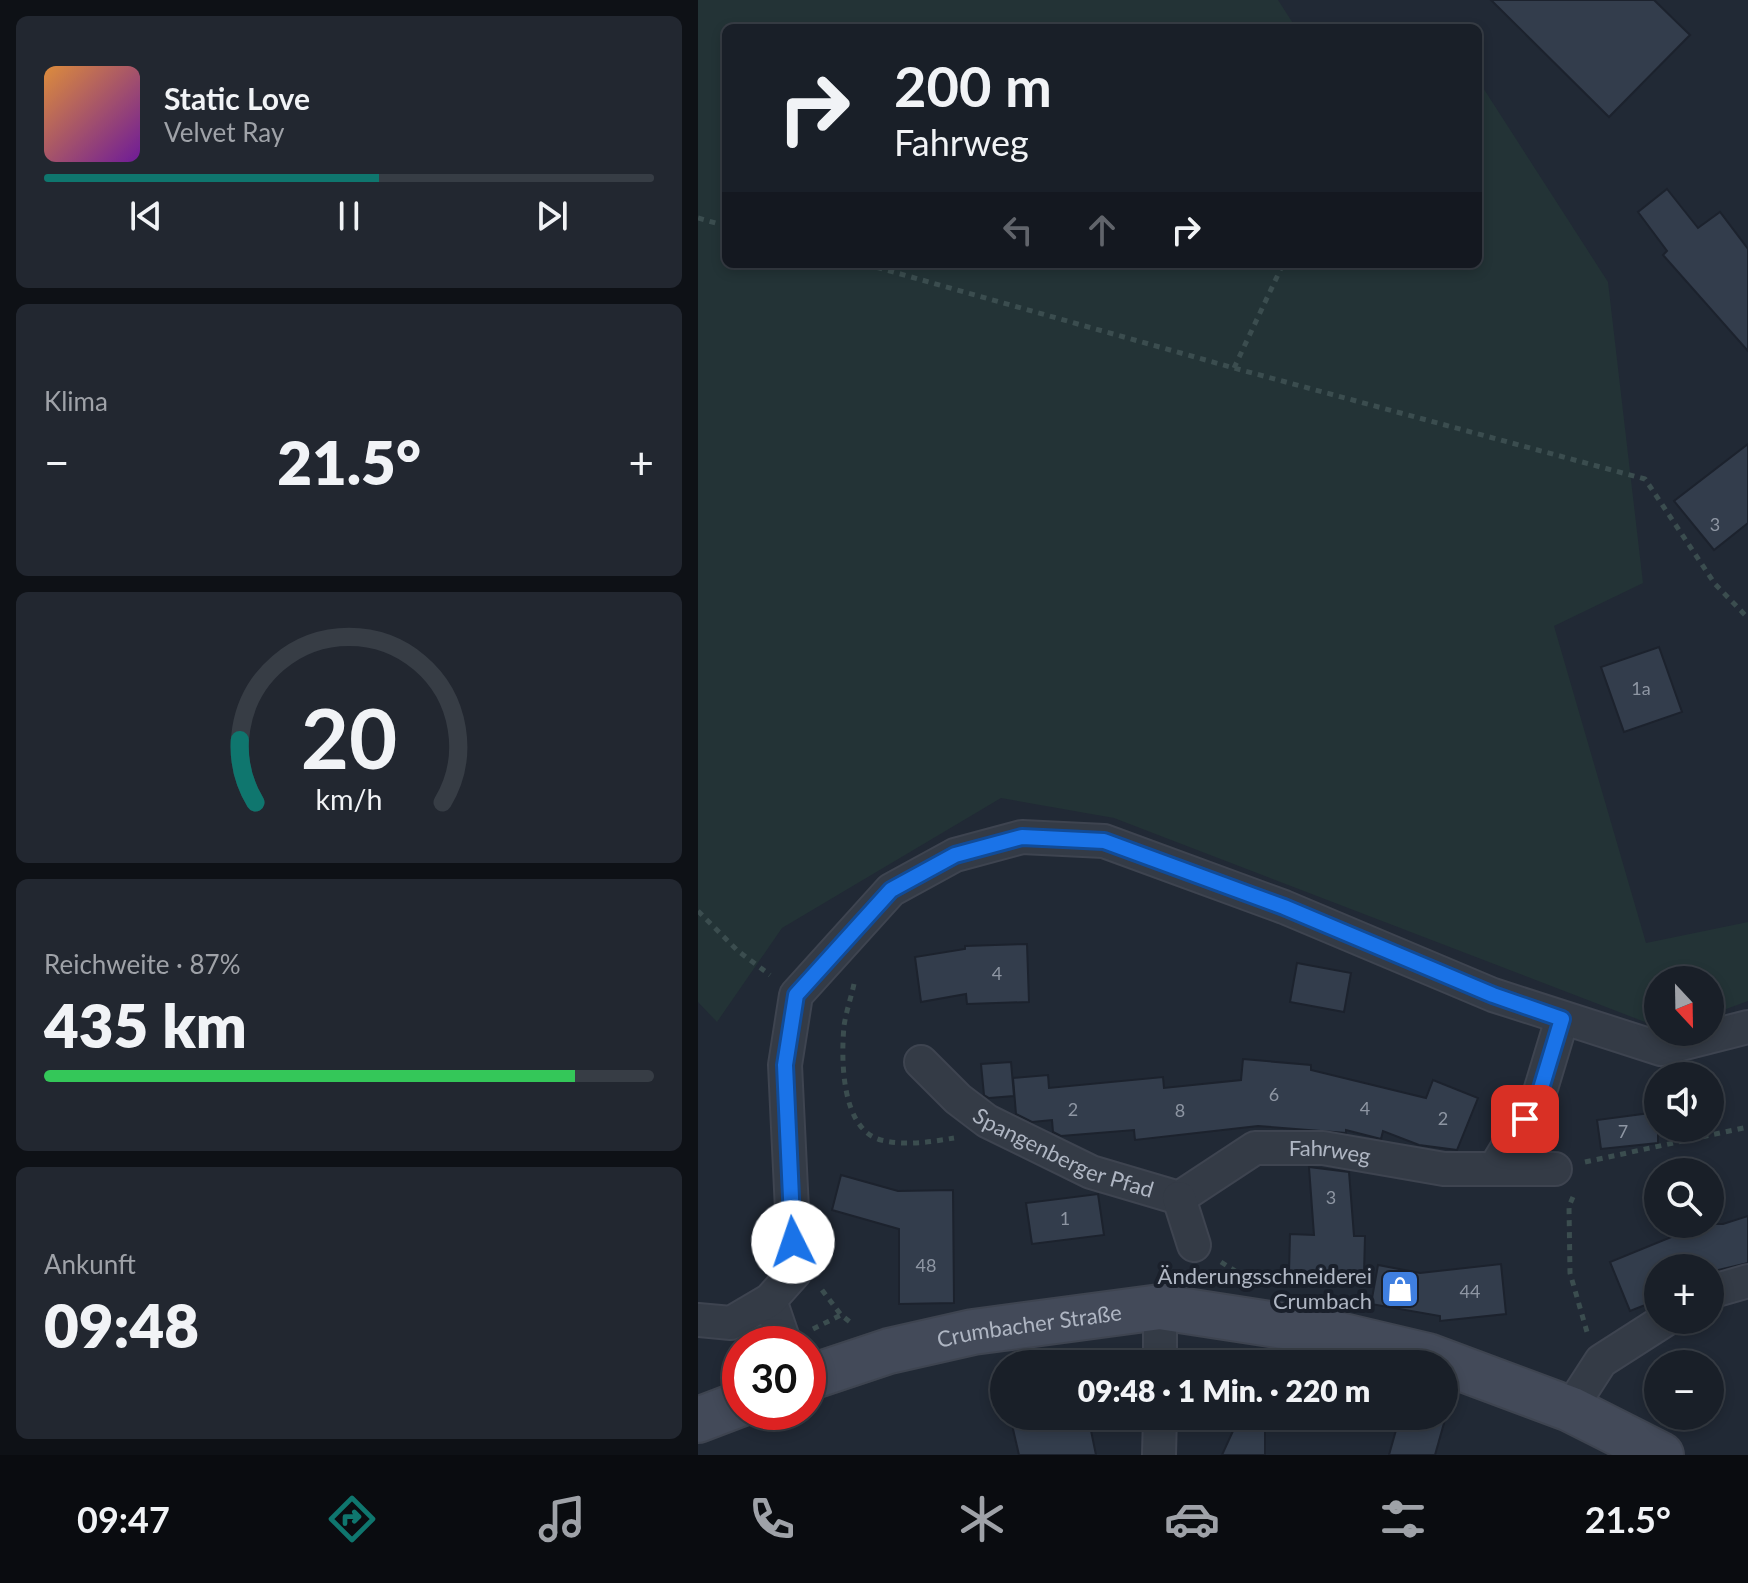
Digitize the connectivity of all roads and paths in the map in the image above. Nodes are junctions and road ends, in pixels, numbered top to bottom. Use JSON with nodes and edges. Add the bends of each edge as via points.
{"nodes":[{"id":1,"x":698,"y":218,"type":"edge"},
{"id":2,"x":722,"y":225,"type":"edge"},
{"id":3,"x":879,"y":268,"type":"edge"},
{"id":4,"x":1281,"y":268,"type":"edge"},
{"id":5,"x":1234,"y":368,"type":"junction"},
{"id":6,"x":1748,"y":618,"type":"edge"},
{"id":7,"x":698,"y":911,"type":"edge"},
{"id":8,"x":837,"y":949,"type":"junction"},
{"id":9,"x":796,"y":995,"type":"junction"},
{"id":10,"x":1562,"y":1019,"type":"junction"},
{"id":11,"x":1748,"y":1027,"type":"edge"},
{"id":12,"x":921,"y":1062,"type":"dead end"},
{"id":13,"x":987,"y":1121,"type":"junction"},
{"id":14,"x":1748,"y":1127,"type":"edge"},
{"id":15,"x":1594,"y":1160,"type":"junction"},
{"id":16,"x":1495,"y":1168,"type":"junction"},
{"id":17,"x":1555,"y":1169,"type":"joint"},
{"id":18,"x":1588,"y":1171,"type":"dead end"},
{"id":19,"x":1575,"y":1194,"type":"dead end"},
{"id":20,"x":1179,"y":1198,"type":"junction"},
{"id":21,"x":1194,"y":1245,"type":"dead end"},
{"id":22,"x":795,"y":1272,"type":"junction"},
{"id":23,"x":1748,"y":1281,"type":"edge"},
{"id":24,"x":1724,"y":1288,"type":"edge"},
{"id":25,"x":770,"y":1300,"type":"junction"},
{"id":26,"x":1160,"y":1307,"type":"junction"},
{"id":27,"x":698,"y":1320,"type":"edge"},
{"id":28,"x":779,"y":1326,"type":"edge"},
{"id":29,"x":1644,"y":1333,"type":"edge"},
{"id":30,"x":1160,"y":1350,"type":"edge"},
{"id":31,"x":889,"y":1351,"type":"junction"},
{"id":32,"x":1601,"y":1361,"type":"junction"},
{"id":33,"x":826,"y":1372,"type":"edge"},
{"id":34,"x":1570,"y":1409,"type":"junction"},
{"id":35,"x":722,"y":1411,"type":"edge"},
{"id":36,"x":698,"y":1420,"type":"edge"},
{"id":37,"x":1160,"y":1430,"type":"edge"},
{"id":38,"x":1159,"y":1455,"type":"edge"},
{"id":39,"x":1661,"y":1455,"type":"edge"}],
"edges":[{"from":1,"to":2,"type":"path"},
{"from":3,"to":5,"type":"path"},
{"from":4,"to":5,"type":"path"},
{"from":5,"to":6,"type":"path","via":[[1645,479],[1715,584]]},
{"from":7,"to":9,"type":"path","via":[[738,951]]},
{"from":8,"to":9,"type":"street"},
{"from":8,"to":10,"type":"street","via":[[891,890],[955,855],[1022,837],[1104,841]]},
{"from":8,"to":13,"type":"path","via":[[857,971],[844,1025],[845,1087],[854,1121],[877,1140],[909,1144],[953,1138]]},
{"from":9,"to":22,"type":"street","via":[[785,1065]]},
{"from":10,"to":11,"type":"street","via":[[1661,1049]]},
{"from":10,"to":16,"type":"street","via":[[1539,1095]]},
{"from":12,"to":13,"type":"street","name":"Spangenberger Pfad"},
{"from":13,"to":20,"type":"street","name":"Spangenberger Pfad","via":[[1091,1172]]},
{"from":14,"to":15,"type":"path"},
{"from":15,"to":17,"type":"path"},
{"from":15,"to":18,"type":"path"},
{"from":16,"to":17,"type":"street","name":"Fahrweg"},
{"from":16,"to":20,"type":"street","name":"Fahrweg","via":[[1444,1169],[1323,1148],[1255,1148]]},
{"from":19,"to":32,"type":"path","via":[[1569,1206],[1570,1273]]},
{"from":20,"to":21,"type":"street","name":"Spangenberger Pfad"},
{"from":22,"to":25,"type":"street"},
{"from":22,"to":31,"type":"path"},
{"from":23,"to":24,"type":"street"},
{"from":25,"to":27,"type":"street","via":[[731,1323]]},
{"from":25,"to":28,"type":"street"},
{"from":26,"to":30,"type":"street"},
{"from":26,"to":31,"type":"main road","name":"Crumbacher Straße","via":[[973,1332]]},
{"from":26,"to":34,"type":"main road","name":"Crumbacher Straße","via":[[1335,1334],[1428,1356]]},
{"from":29,"to":32,"type":"street"},
{"from":31,"to":33,"type":"main road","name":"Crumbacher Straße"},
{"from":32,"to":34,"type":"street"},
{"from":34,"to":39,"type":"main road","name":"Crumbacher Straße"},
{"from":35,"to":36,"type":"main road"},
{"from":37,"to":38,"type":"street"}]}
